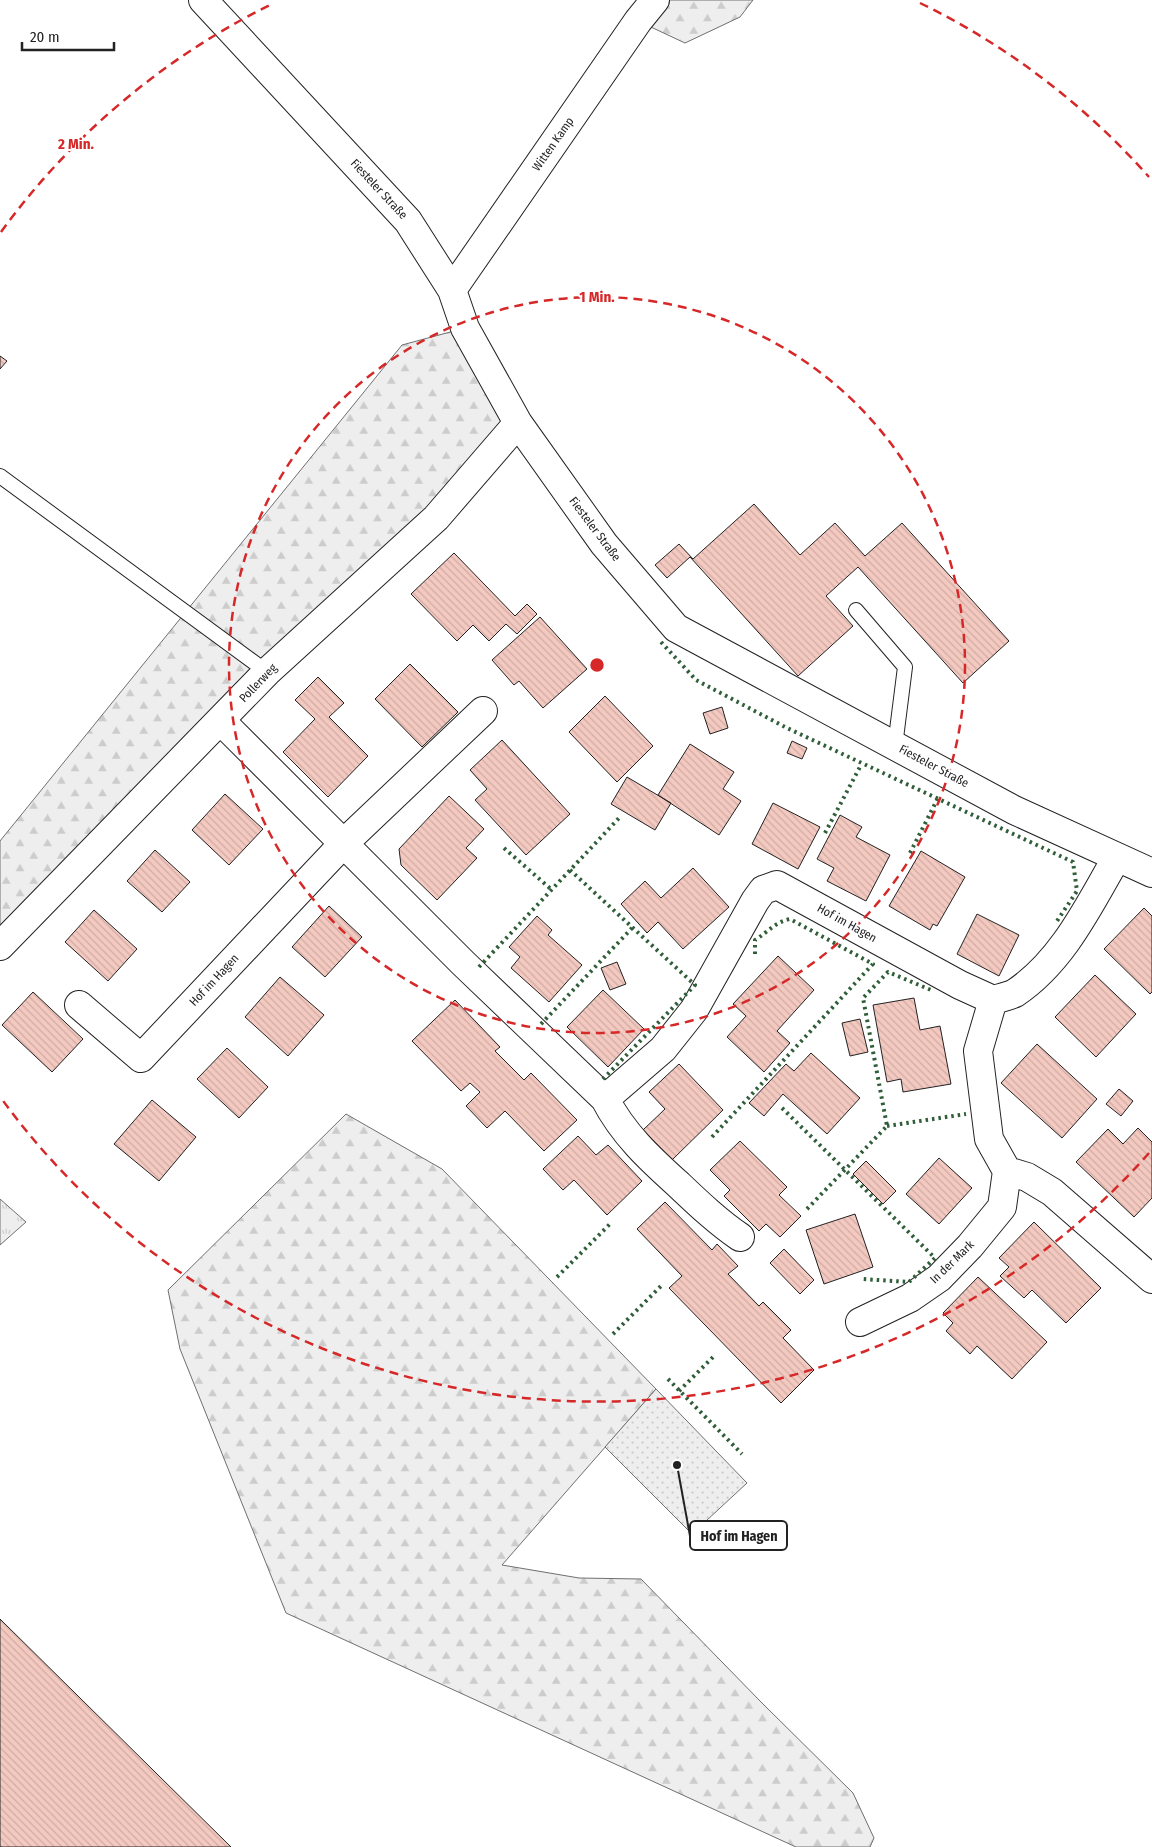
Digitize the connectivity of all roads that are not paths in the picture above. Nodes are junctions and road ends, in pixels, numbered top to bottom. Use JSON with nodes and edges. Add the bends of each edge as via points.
{"nodes":[{"id":1,"x":203,"y":0,"type":"edge"},
{"id":2,"x":655,"y":0,"type":"edge"},
{"id":3,"x":452,"y":290,"type":"junction"},
{"id":4,"x":518,"y":423,"type":"junction"},
{"id":5,"x":0,"y":476,"type":"edge"},
{"id":6,"x":856,"y":610,"type":"dead end"},
{"id":7,"x":267,"y":672,"type":"junction"},
{"id":8,"x":483,"y":711,"type":"dead end"},
{"id":9,"x":221,"y":721,"type":"junction"},
{"id":10,"x":895,"y":746,"type":"junction"},
{"id":11,"x":344,"y":843,"type":"junction"},
{"id":12,"x":1117,"y":857,"type":"junction"},
{"id":13,"x":1152,"y":873,"type":"edge"},
{"id":14,"x":0,"y":946,"type":"edge"},
{"id":15,"x":993,"y":1000,"type":"junction"},
{"id":16,"x":79,"y":1005,"type":"dead end"},
{"id":17,"x":605,"y":1098,"type":"junction"},
{"id":18,"x":1007,"y":1171,"type":"junction"},
{"id":19,"x":740,"y":1237,"type":"dead end"},
{"id":20,"x":1152,"y":1279,"type":"edge"},
{"id":21,"x":860,"y":1322,"type":"dead end"}],
"edges":[{"from":1,"to":3,"type":"street","name":"Fiesteler Straße","via":[[408,220]]},
{"from":2,"to":3,"type":"street","name":"Witten Kamp"},
{"from":3,"to":4,"type":"street","name":"Fiesteler Straße","via":[[465,328]]},
{"from":4,"to":7,"type":"street","name":"Pollerweg","via":[[436,518]]},
{"from":4,"to":10,"type":"street","name":"Fiesteler Straße","via":[[604,544],[676,628]]},
{"from":5,"to":7,"type":"lane"},
{"from":6,"to":10,"type":"lane","via":[[905,667]]},
{"from":7,"to":9,"type":"street","name":"Pollerweg"},
{"from":8,"to":11,"type":"street","name":"Hof im Hagen"},
{"from":9,"to":11,"type":"street"},
{"from":9,"to":14,"type":"street","name":"Pollerweg"},
{"from":10,"to":12,"type":"street","name":"Fiesteler Straße","via":[[1014,810]]},
{"from":11,"to":16,"type":"street","name":"Hof im Hagen","via":[[141,1058]]},
{"from":11,"to":17,"type":"street","via":[[463,963]]},
{"from":12,"to":13,"type":"street","name":"Fiesteler Straße"},
{"from":12,"to":15,"type":"street","via":[[1076,927],[1052,960],[1014,994]]},
{"from":15,"to":17,"type":"street","name":"Hof im Hagen","via":[[777,885],[763,890],[755,901],[694,1010],[663,1049]]},
{"from":15,"to":18,"type":"street","via":[[978,1051],[989,1138]]},
{"from":17,"to":19,"type":"street","via":[[635,1143],[721,1224]]},
{"from":18,"to":20,"type":"street","via":[[1027,1177],[1052,1192]]},
{"from":18,"to":21,"type":"street","name":"In der Mark","via":[[1002,1206],[939,1278],[910,1298]]}]}
